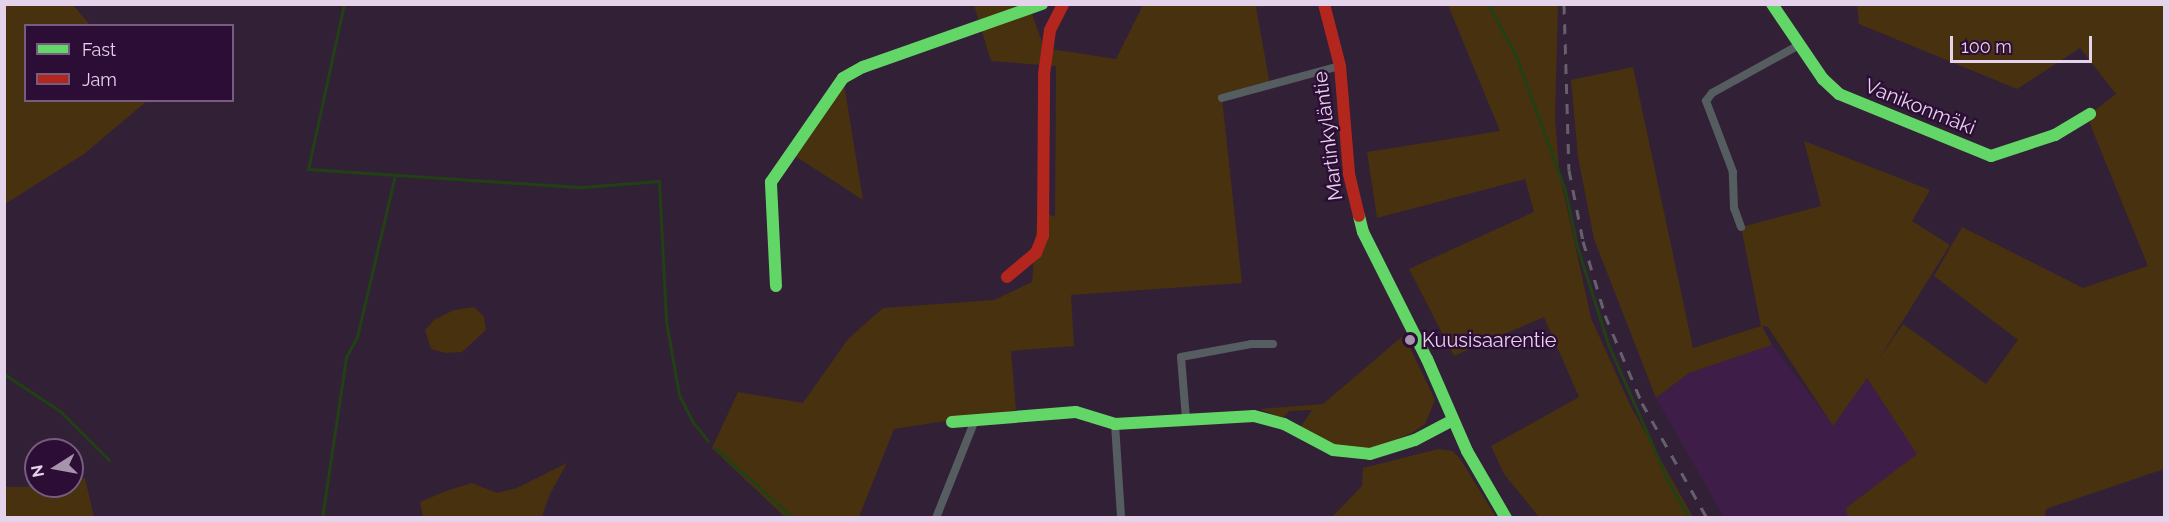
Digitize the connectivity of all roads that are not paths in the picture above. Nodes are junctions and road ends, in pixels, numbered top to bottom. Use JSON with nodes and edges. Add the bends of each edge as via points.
{"nodes":[{"id":1,"x":1042,"y":4,"type":"edge"},
{"id":2,"x":1063,"y":4,"type":"edge"},
{"id":3,"x":1324,"y":4,"type":"edge"},
{"id":4,"x":1772,"y":4,"type":"edge"},
{"id":5,"x":1799,"y":45,"type":"junction"},
{"id":6,"x":1340,"y":66,"type":"junction"},
{"id":7,"x":1222,"y":98,"type":"dead end"},
{"id":8,"x":2090,"y":114,"type":"dead end"},
{"id":9,"x":1741,"y":227,"type":"dead end"},
{"id":10,"x":1007,"y":277,"type":"dead end"},
{"id":11,"x":776,"y":286,"type":"dead end"},
{"id":12,"x":1274,"y":344,"type":"dead end"},
{"id":13,"x":1186,"y":419,"type":"junction"},
{"id":14,"x":975,"y":420,"type":"junction"},
{"id":15,"x":1453,"y":420,"type":"junction"},
{"id":16,"x":952,"y":422,"type":"dead end"},
{"id":17,"x":1115,"y":424,"type":"junction"},
{"id":18,"x":936,"y":518,"type":"edge"},
{"id":19,"x":1121,"y":518,"type":"edge"},
{"id":20,"x":1506,"y":518,"type":"edge"}],
"edges":[{"from":1,"to":11,"type":"street","via":[[863,67],[843,78],[771,183]]},
{"from":2,"to":10,"type":"street","via":[[1050,30],[1044,74],[1043,236],[1036,253]]},
{"from":3,"to":6,"type":"street","name":"Martinkyläntie"},
{"from":4,"to":5,"type":"street","name":"Vanikonmäki"},
{"from":5,"to":8,"type":"street","name":"Vanikonmäki","via":[[1839,94],[1991,156],[2055,135]]},
{"from":5,"to":9,"type":"street","via":[[1712,93],[1706,101],[1733,172],[1734,208]]},
{"from":6,"to":7,"type":"street"},
{"from":6,"to":15,"type":"street","name":"Martinkyläntie","via":[[1349,174],[1363,232]]},
{"from":12,"to":13,"type":"street","via":[[1251,344],[1182,357]]},
{"from":13,"to":15,"type":"street","via":[[1269,419],[1333,450],[1370,454],[1414,440]]},
{"from":13,"to":17,"type":"street"},
{"from":14,"to":16,"type":"street"},
{"from":14,"to":17,"type":"street","via":[[1076,412]]},
{"from":14,"to":18,"type":"street"},
{"from":15,"to":20,"type":"street","name":"Martinkyläntie"},
{"from":17,"to":19,"type":"street"}]}
